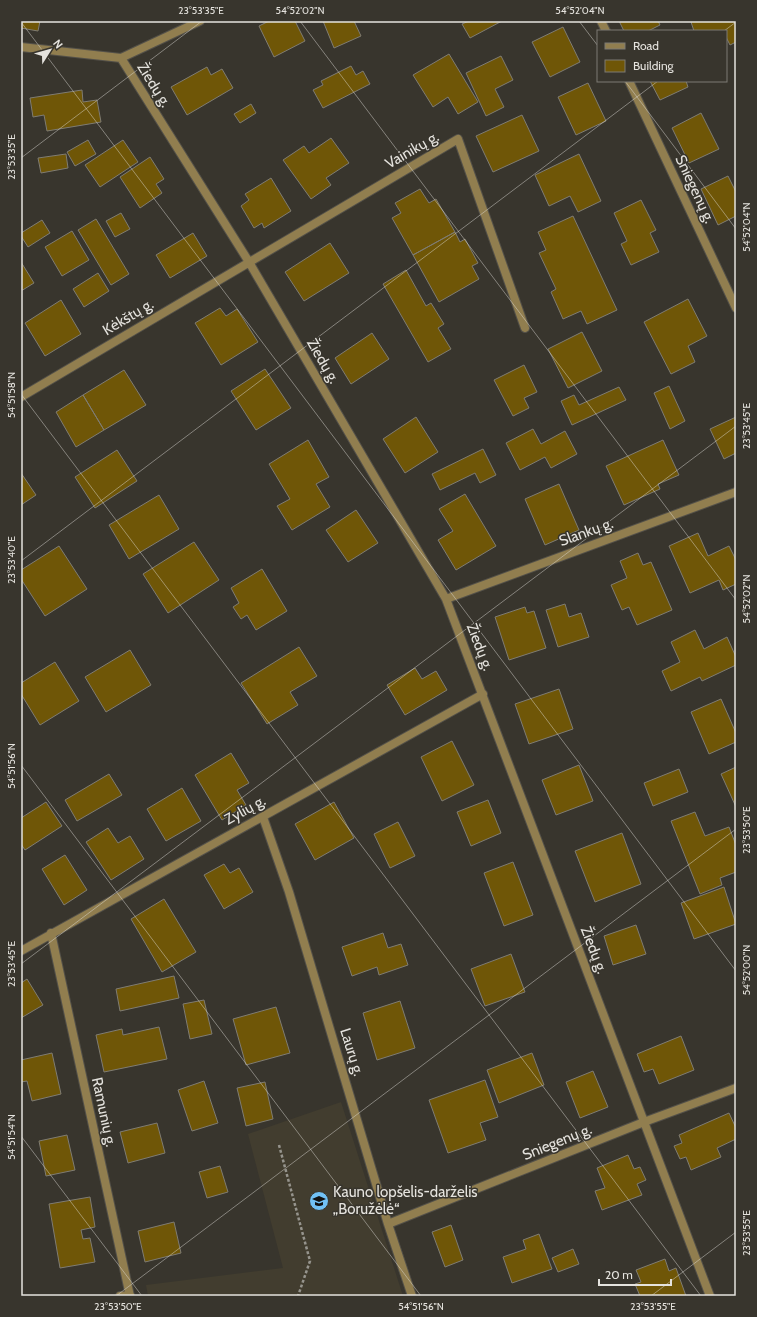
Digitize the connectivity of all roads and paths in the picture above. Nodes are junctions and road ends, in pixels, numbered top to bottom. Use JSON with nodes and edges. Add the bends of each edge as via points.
{"nodes":[{"id":1,"x":200,"y":21,"type":"edge"},
{"id":2,"x":601,"y":21,"type":"edge"},
{"id":3,"x":606,"y":30,"type":"edge"},
{"id":4,"x":21,"y":47,"type":"edge"},
{"id":5,"x":121,"y":58,"type":"junction"},
{"id":6,"x":629,"y":82,"type":"edge"},
{"id":7,"x":249,"y":262,"type":"junction"},
{"id":8,"x":736,"y":308,"type":"edge"},
{"id":9,"x":525,"y":328,"type":"dead end"},
{"id":10,"x":21,"y":397,"type":"edge"},
{"id":11,"x":736,"y":492,"type":"edge"},
{"id":12,"x":446,"y":599,"type":"junction"},
{"id":13,"x":483,"y":694,"type":"junction"},
{"id":14,"x":263,"y":817,"type":"junction"},
{"id":15,"x":52,"y":933,"type":"junction"},
{"id":16,"x":21,"y":951,"type":"edge"},
{"id":17,"x":736,"y":1088,"type":"edge"},
{"id":18,"x":644,"y":1122,"type":"junction"},
{"id":19,"x":279,"y":1145,"type":"dead end"},
{"id":20,"x":388,"y":1224,"type":"junction"},
{"id":21,"x":130,"y":1295,"type":"edge"},
{"id":22,"x":120,"y":1296,"type":"edge"},
{"id":23,"x":298,"y":1296,"type":"edge"},
{"id":24,"x":412,"y":1296,"type":"edge"},
{"id":25,"x":710,"y":1296,"type":"edge"}],
"edges":[{"from":1,"to":5,"type":"street"},
{"from":2,"to":3,"type":"street"},
{"from":4,"to":5,"type":"street"},
{"from":5,"to":7,"type":"street","name":"Žiedų g."},
{"from":6,"to":8,"type":"street","name":"Sniegenų g."},
{"from":7,"to":9,"type":"street","name":"Vainikų g.","via":[[458,139]]},
{"from":7,"to":10,"type":"street","name":"Kėkštų g."},
{"from":7,"to":12,"type":"street","name":"Žiedų g."},
{"from":11,"to":12,"type":"street","name":"Slankų g."},
{"from":12,"to":13,"type":"street","name":"Žiedų g."},
{"from":13,"to":14,"type":"street","name":"Zylių g."},
{"from":13,"to":18,"type":"street","name":"Žiedų g."},
{"from":14,"to":15,"type":"street","name":"Zylių g."},
{"from":14,"to":20,"type":"street","name":"Laurų g.","via":[[289,892]]},
{"from":15,"to":16,"type":"street","name":"Zylių g."},
{"from":15,"to":21,"type":"street","name":"Ramunių g."},
{"from":17,"to":18,"type":"street","name":"Sniegenų g."},
{"from":18,"to":20,"type":"street","name":"Sniegenų g."},
{"from":18,"to":25,"type":"street","name":"Žiedų g."},
{"from":19,"to":23,"type":"path","via":[[310,1261]]},
{"from":20,"to":24,"type":"street","name":"Laurų g."},
{"from":21,"to":22,"type":"street"}]}
